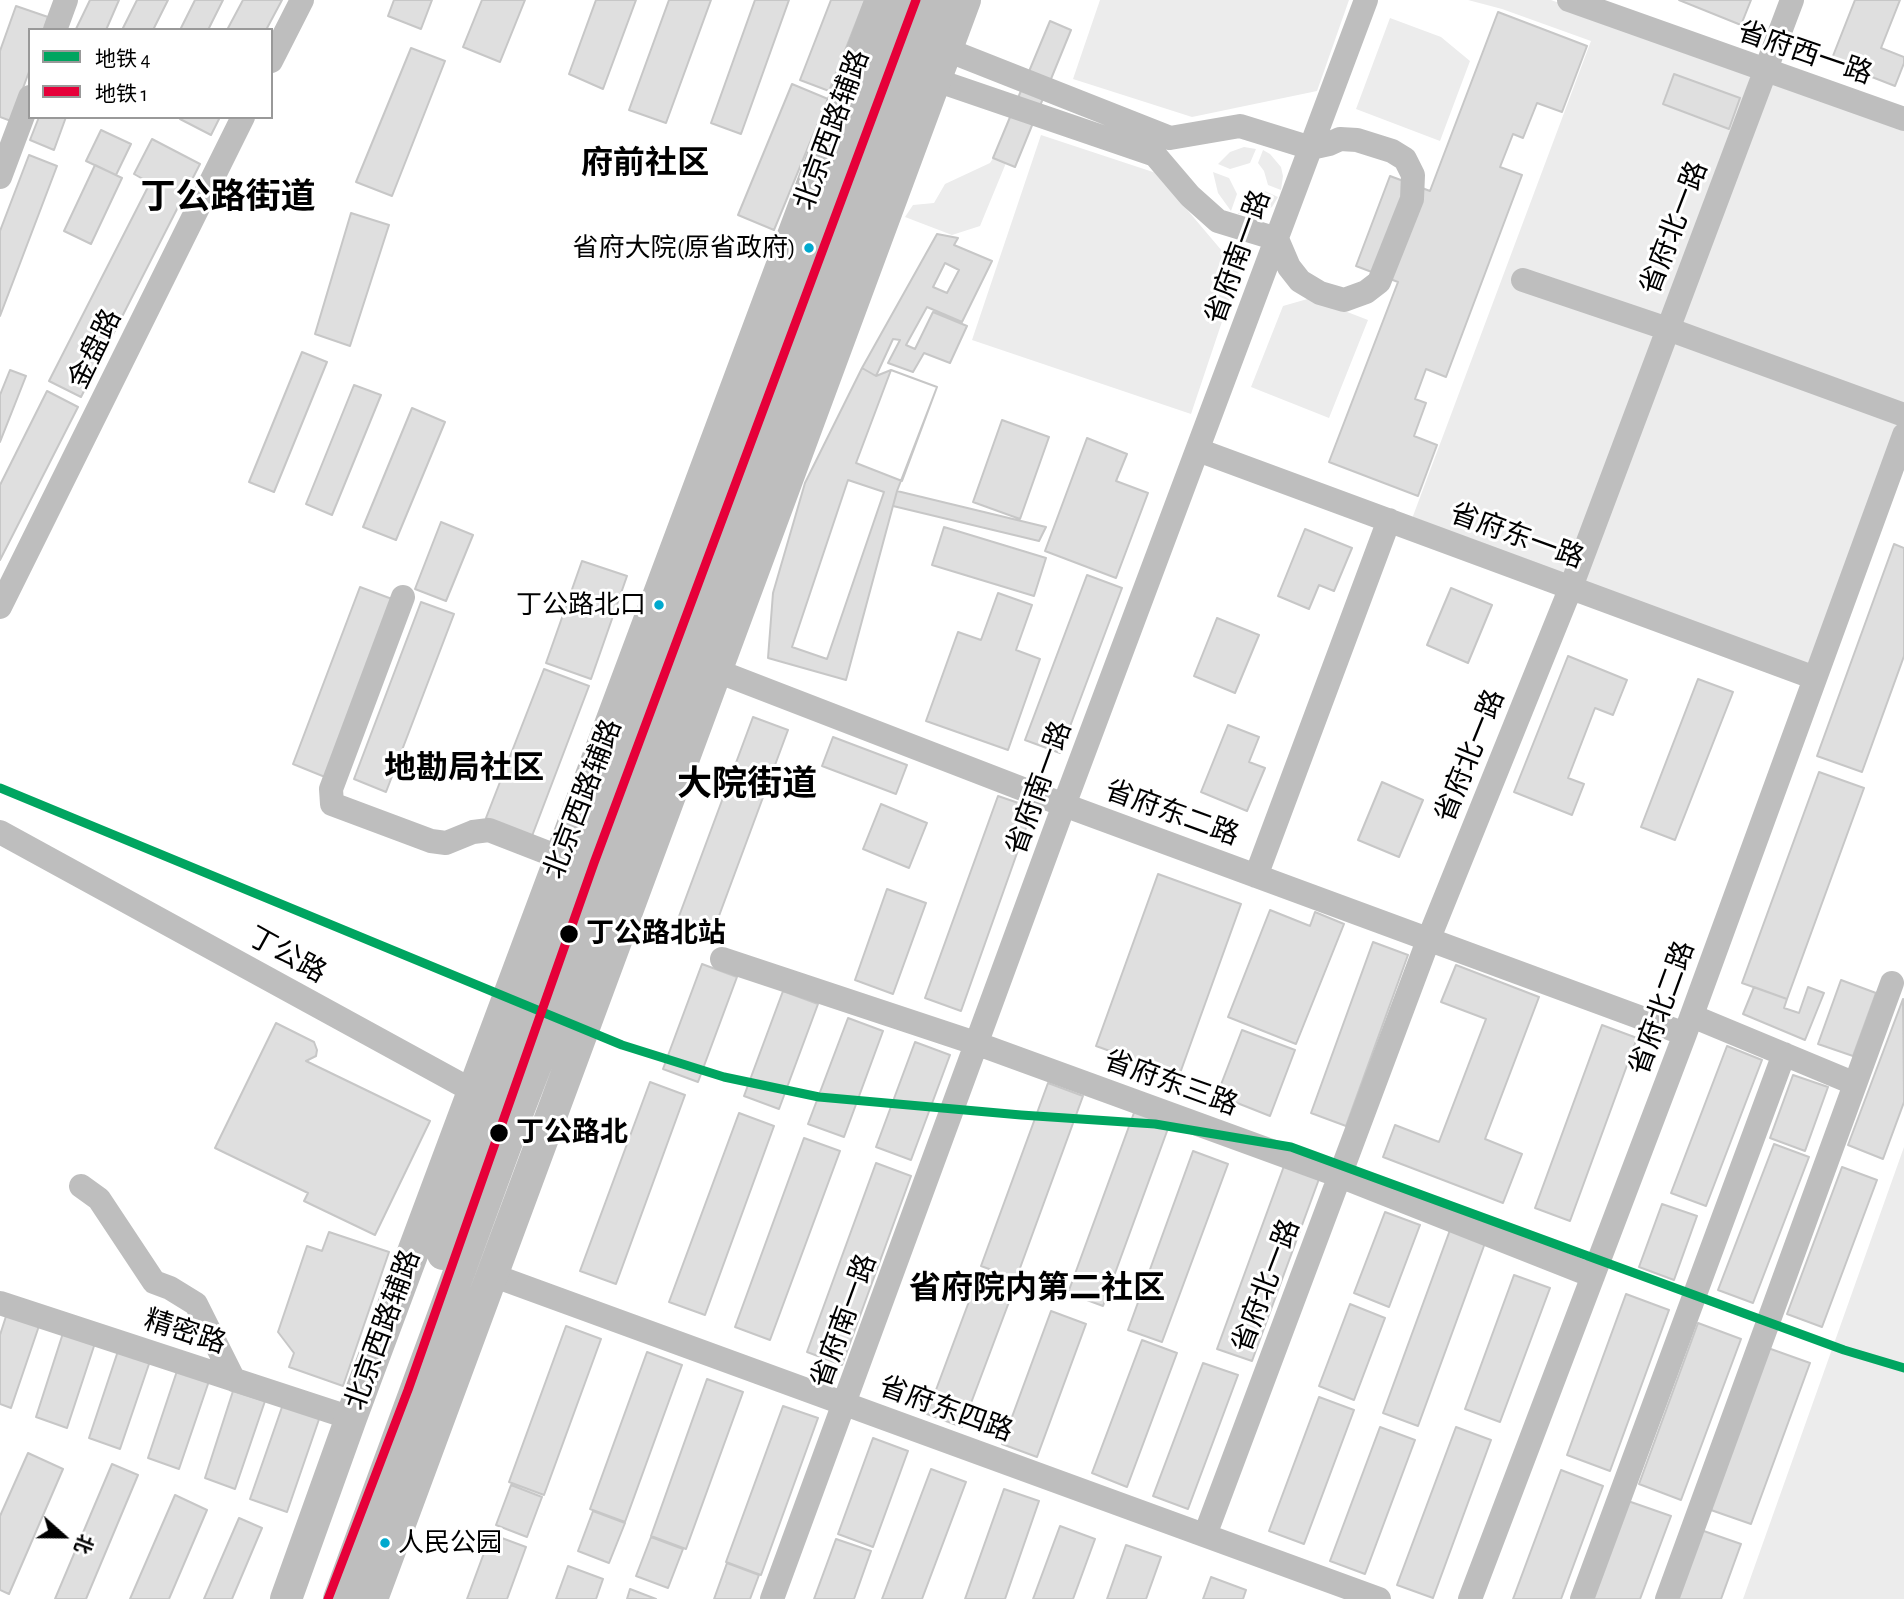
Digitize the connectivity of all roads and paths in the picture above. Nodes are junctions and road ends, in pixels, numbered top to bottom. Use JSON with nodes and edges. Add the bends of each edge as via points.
{"nodes":[{"id":1,"x":66,"y":0,"type":"edge"},
{"id":2,"x":302,"y":0,"type":"edge"},
{"id":3,"x":881,"y":0,"type":"edge"},
{"id":4,"x":912,"y":0,"type":"edge"},
{"id":5,"x":938,"y":0,"type":"edge"},
{"id":6,"x":965,"y":0,"type":"edge"},
{"id":7,"x":1366,"y":0,"type":"edge"},
{"id":8,"x":1569,"y":0,"type":"edge"},
{"id":9,"x":1792,"y":0,"type":"edge"},
{"id":10,"x":56,"y":28,"type":"edge"},
{"id":11,"x":935,"y":45,"type":"junction"},
{"id":12,"x":273,"y":57,"type":"edge"},
{"id":13,"x":1765,"y":71,"type":"junction"},
{"id":14,"x":924,"y":75,"type":"junction"},
{"id":15,"x":28,"y":100,"type":"edge"},
{"id":16,"x":242,"y":119,"type":"edge"},
{"id":17,"x":1904,"y":119,"type":"edge"},
{"id":18,"x":9,"y":125,"type":"edge"},
{"id":19,"x":1311,"y":148,"type":"junction"},
{"id":20,"x":0,"y":177,"type":"edge"},
{"id":21,"x":1277,"y":239,"type":"junction"},
{"id":22,"x":1523,"y":280,"type":"dead end"},
{"id":23,"x":1668,"y":329,"type":"junction"},
{"id":24,"x":1904,"y":415,"type":"edge"},
{"id":25,"x":1904,"y":435,"type":"edge"},
{"id":26,"x":1198,"y":450,"type":"junction"},
{"id":27,"x":1390,"y":520,"type":"junction"},
{"id":28,"x":1571,"y":587,"type":"junction"},
{"id":29,"x":403,"y":597,"type":"dead end"},
{"id":30,"x":0,"y":607,"type":"edge"},
{"id":31,"x":680,"y":657,"type":"junction"},
{"id":32,"x":1815,"y":678,"type":"junction"},
{"id":33,"x":1064,"y":805,"type":"junction"},
{"id":34,"x":0,"y":832,"type":"edge"},
{"id":35,"x":561,"y":858,"type":"junction"},
{"id":36,"x":1256,"y":876,"type":"junction"},
{"id":37,"x":1429,"y":938,"type":"junction"},
{"id":38,"x":722,"y":959,"type":"dead end"},
{"id":39,"x":1892,"y":984,"type":"dead end"},
{"id":40,"x":1688,"y":1025,"type":"junction"},
{"id":41,"x":978,"y":1044,"type":"junction"},
{"id":42,"x":1784,"y":1054,"type":"junction"},
{"id":43,"x":1846,"y":1080,"type":"dead end"},
{"id":44,"x":496,"y":1101,"type":"junction"},
{"id":45,"x":550,"y":1121,"type":"junction"},
{"id":46,"x":1340,"y":1176,"type":"junction"},
{"id":47,"x":81,"y":1186,"type":"dead end"},
{"id":48,"x":492,"y":1275,"type":"junction"},
{"id":49,"x":1593,"y":1276,"type":"junction"},
{"id":50,"x":0,"y":1303,"type":"edge"},
{"id":51,"x":234,"y":1380,"type":"junction"},
{"id":52,"x":845,"y":1404,"type":"junction"},
{"id":53,"x":351,"y":1418,"type":"junction"},
{"id":54,"x":1205,"y":1535,"type":"junction"},
{"id":55,"x":286,"y":1599,"type":"edge"},
{"id":56,"x":320,"y":1599,"type":"edge"},
{"id":57,"x":340,"y":1599,"type":"edge"},
{"id":58,"x":372,"y":1599,"type":"edge"},
{"id":59,"x":772,"y":1599,"type":"edge"},
{"id":60,"x":1379,"y":1599,"type":"edge"},
{"id":61,"x":1470,"y":1599,"type":"edge"},
{"id":62,"x":1582,"y":1599,"type":"edge"},
{"id":63,"x":1667,"y":1599,"type":"edge"}],
"edges":[{"from":1,"to":10,"type":"street"},
{"from":2,"to":12,"type":"street"},
{"from":3,"to":31,"type":"main road","name":"北京西路辅路"},
{"from":4,"to":31,"type":"main road"},
{"from":5,"to":11,"type":"main road"},
{"from":6,"to":11,"type":"main road"},
{"from":7,"to":19,"type":"street","name":"省府南一路"},
{"from":8,"to":13,"type":"street","name":"省府西一路"},
{"from":9,"to":13,"type":"street","name":"省府北一路"},
{"from":11,"to":14,"type":"main road"},
{"from":11,"to":19,"type":"street","via":[[1170,138],[1240,126]]},
{"from":13,"to":17,"type":"street","name":"省府西一路"},
{"from":13,"to":23,"type":"street","name":"省府北一路"},
{"from":14,"to":21,"type":"street","via":[[1155,155],[1218,221]]},
{"from":14,"to":31,"type":"main road"},
{"from":15,"to":18,"type":"street"},
{"from":16,"to":30,"type":"street","name":"金盘路"},
{"from":18,"to":20,"type":"street"},
{"from":19,"to":21,"type":"street","name":"省府南一路"},
{"from":19,"to":21,"type":"street","via":[[1340,139],[1392,150],[1405,159],[1413,175],[1412,199],[1379,282],[1344,300],[1300,281]]},
{"from":21,"to":26,"type":"street","name":"省府南一路"},
{"from":22,"to":23,"type":"street"},
{"from":23,"to":24,"type":"street"},
{"from":23,"to":28,"type":"street","name":"省府北一路"},
{"from":25,"to":32,"type":"street","name":"省府北二路"},
{"from":26,"to":27,"type":"street","name":"省府东一路"},
{"from":26,"to":33,"type":"street","name":"省府南一路"},
{"from":27,"to":28,"type":"street","name":"省府东一路"},
{"from":27,"to":36,"type":"street"},
{"from":28,"to":32,"type":"street","name":"省府东一路"},
{"from":28,"to":37,"type":"street","name":"省府北一路"},
{"from":29,"to":35,"type":"street","via":[[331,789],[332,804],[431,841],[446,843],[489,830]]},
{"from":31,"to":33,"type":"street","name":"省府东二路"},
{"from":31,"to":35,"type":"main road","name":"北京西路辅路"},
{"from":31,"to":44,"type":"main road"},
{"from":31,"to":45,"type":"main road","name":"北京西路辅路"},
{"from":32,"to":40,"type":"street","name":"省府北二路"},
{"from":33,"to":36,"type":"street","name":"省府东二路"},
{"from":33,"to":41,"type":"street","name":"省府南一路"},
{"from":34,"to":44,"type":"street","name":"丁公路"},
{"from":35,"to":44,"type":"main road","name":"北京西路辅路"},
{"from":36,"to":37,"type":"street","name":"省府东二路"},
{"from":37,"to":40,"type":"street","name":"省府东二路"},
{"from":37,"to":46,"type":"street","name":"省府北一路"},
{"from":38,"to":41,"type":"street","name":"省府东三路"},
{"from":39,"to":63,"type":"street"},
{"from":40,"to":42,"type":"street","name":"省府东二路"},
{"from":40,"to":49,"type":"street","name":"省府北二路"},
{"from":41,"to":46,"type":"street","name":"省府东三路"},
{"from":41,"to":52,"type":"street","name":"省府南一路"},
{"from":42,"to":43,"type":"street","name":"省府东二路"},
{"from":42,"to":62,"type":"street"},
{"from":44,"to":45,"type":"street","name":"丁公路"},
{"from":44,"to":53,"type":"main road","name":"北京西路辅路"},
{"from":44,"to":56,"type":"main road"},
{"from":44,"to":57,"type":"main road"},
{"from":45,"to":48,"type":"main road","name":"北京西路辅路"},
{"from":46,"to":49,"type":"street","name":"省府东三路"},
{"from":46,"to":54,"type":"street","name":"省府北一路"},
{"from":47,"to":51,"type":"street","via":[[99,1199],[155,1282],[196,1304]]},
{"from":48,"to":52,"type":"street","name":"省府东四路"},
{"from":48,"to":58,"type":"main road","name":"北京西路辅路"},
{"from":49,"to":61,"type":"street","name":"省府北二路"},
{"from":50,"to":51,"type":"street","name":"精密路"},
{"from":51,"to":53,"type":"street","name":"精密路"},
{"from":52,"to":54,"type":"street","name":"省府东四路"},
{"from":52,"to":59,"type":"street","name":"省府南一路"},
{"from":53,"to":55,"type":"main road","name":"北京西路辅路"},
{"from":54,"to":60,"type":"street","name":"省府东四路"}]}
